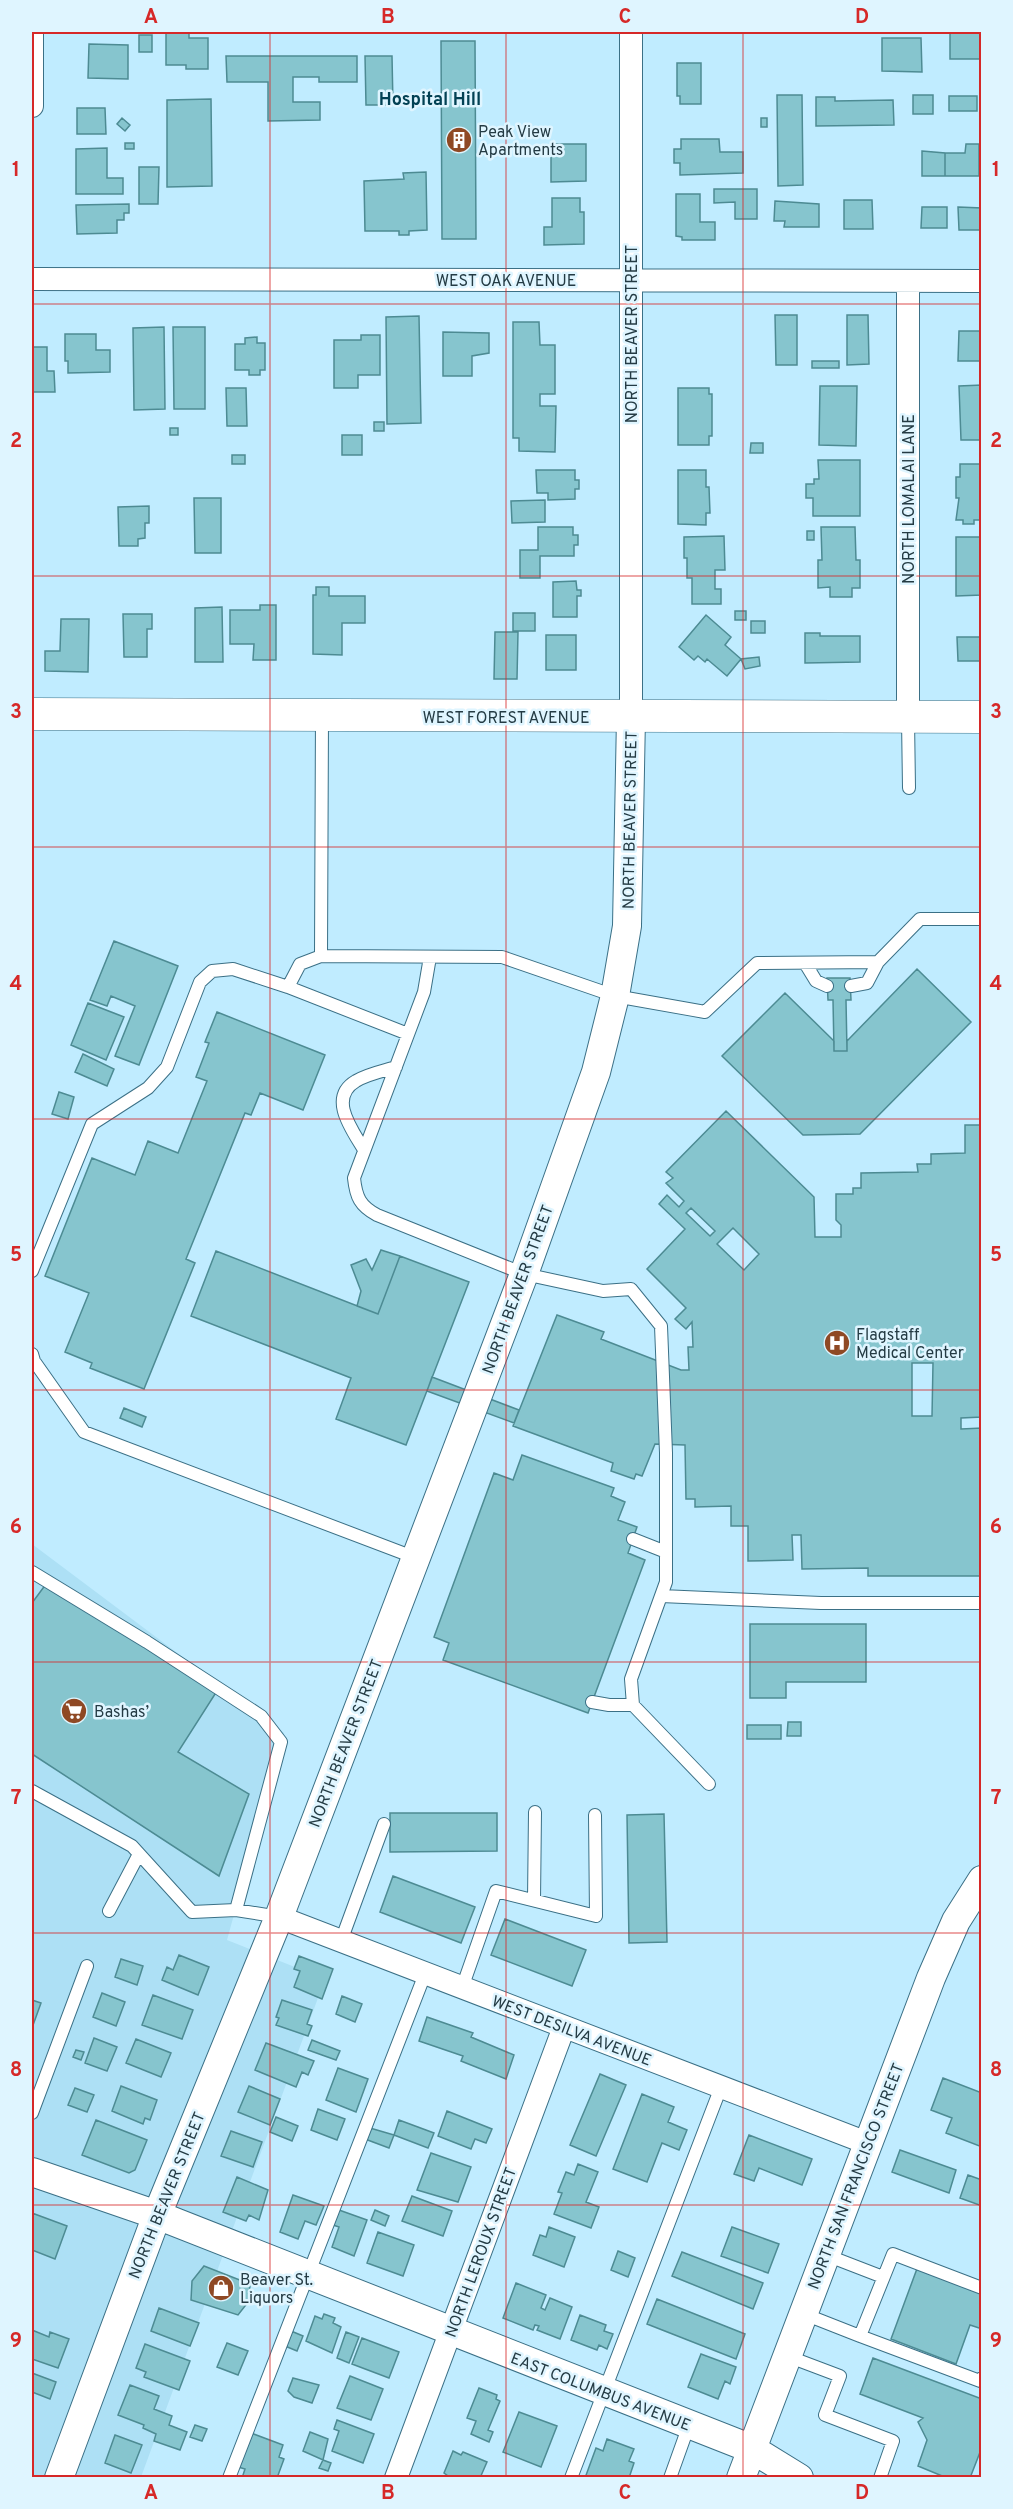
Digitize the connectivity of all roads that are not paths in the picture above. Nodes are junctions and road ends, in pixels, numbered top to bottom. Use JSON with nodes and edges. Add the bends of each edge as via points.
{"nodes":[{"id":1,"x":32,"y":32,"type":"edge"},
{"id":2,"x":631,"y":32,"type":"edge"},
{"id":3,"x":32,"y":106,"type":"edge"},
{"id":4,"x":32,"y":279,"type":"edge"},
{"id":5,"x":631,"y":281,"type":"junction"},
{"id":6,"x":908,"y":281,"type":"junction"},
{"id":7,"x":981,"y":281,"type":"edge"},
{"id":8,"x":32,"y":714,"type":"edge"},
{"id":9,"x":322,"y":716,"type":"junction"},
{"id":10,"x":631,"y":717,"type":"junction"},
{"id":11,"x":908,"y":717,"type":"junction"},
{"id":12,"x":981,"y":717,"type":"edge"},
{"id":13,"x":909,"y":788,"type":"dead end"},
{"id":14,"x":981,"y":919,"type":"edge"},
{"id":15,"x":321,"y":956,"type":"junction"},
{"id":16,"x":430,"y":957,"type":"junction"},
{"id":17,"x":878,"y":962,"type":"junction"},
{"id":18,"x":805,"y":963,"type":"junction"},
{"id":19,"x":827,"y":986,"type":"dead end"},
{"id":20,"x":851,"y":986,"type":"dead end"},
{"id":21,"x":288,"y":987,"type":"junction"},
{"id":22,"x":615,"y":996,"type":"junction"},
{"id":23,"x":408,"y":1034,"type":"junction"},
{"id":24,"x":396,"y":1066,"type":"junction"},
{"id":25,"x":364,"y":1150,"type":"junction"},
{"id":26,"x":32,"y":1271,"type":"edge"},
{"id":27,"x":524,"y":1274,"type":"junction"},
{"id":28,"x":32,"y":1354,"type":"edge"},
{"id":29,"x":633,"y":1539,"type":"dead end"},
{"id":30,"x":666,"y":1552,"type":"junction"},
{"id":31,"x":416,"y":1558,"type":"junction"},
{"id":32,"x":32,"y":1572,"type":"edge"},
{"id":33,"x":661,"y":1596,"type":"junction"},
{"id":34,"x":981,"y":1603,"type":"edge"},
{"id":35,"x":592,"y":1702,"type":"dead end"},
{"id":36,"x":633,"y":1705,"type":"junction"},
{"id":37,"x":709,"y":1784,"type":"dead end"},
{"id":38,"x":32,"y":1791,"type":"edge"},
{"id":39,"x":535,"y":1812,"type":"dead end"},
{"id":40,"x":596,"y":1815,"type":"dead end"},
{"id":41,"x":384,"y":1824,"type":"dead end"},
{"id":42,"x":138,"y":1854,"type":"junction"},
{"id":43,"x":981,"y":1880,"type":"edge"},
{"id":44,"x":534,"y":1900,"type":"junction"},
{"id":45,"x":236,"y":1910,"type":"junction"},
{"id":46,"x":109,"y":1911,"type":"dead end"},
{"id":47,"x":279,"y":1917,"type":"junction"},
{"id":48,"x":341,"y":1941,"type":"junction"},
{"id":49,"x":87,"y":1966,"type":"dead end"},
{"id":50,"x":425,"y":1974,"type":"junction"},
{"id":51,"x":462,"y":1988,"type":"junction"},
{"id":52,"x":564,"y":2027,"type":"junction"},
{"id":53,"x":721,"y":2087,"type":"junction"},
{"id":54,"x":32,"y":2114,"type":"edge"},
{"id":55,"x":867,"y":2143,"type":"junction"},
{"id":56,"x":32,"y":2172,"type":"edge"},
{"id":57,"x":157,"y":2216,"type":"junction"},
{"id":58,"x":825,"y":2254,"type":"junction"},
{"id":59,"x":306,"y":2275,"type":"junction"},
{"id":60,"x":883,"y":2277,"type":"junction"},
{"id":61,"x":981,"y":2288,"type":"edge"},
{"id":62,"x":804,"y":2314,"type":"junction"},
{"id":63,"x":451,"y":2332,"type":"junction"},
{"id":64,"x":860,"y":2336,"type":"junction"},
{"id":65,"x":787,"y":2356,"type":"junction"},
{"id":66,"x":981,"y":2378,"type":"edge"},
{"id":67,"x":603,"y":2391,"type":"junction"},
{"id":68,"x":689,"y":2425,"type":"junction"},
{"id":69,"x":752,"y":2449,"type":"junction"},
{"id":70,"x":58,"y":2478,"type":"edge"},
{"id":71,"x":229,"y":2478,"type":"edge"},
{"id":72,"x":396,"y":2478,"type":"edge"},
{"id":73,"x":571,"y":2478,"type":"edge"},
{"id":74,"x":670,"y":2478,"type":"edge"},
{"id":75,"x":741,"y":2478,"type":"edge"},
{"id":76,"x":799,"y":2478,"type":"edge"},
{"id":77,"x":880,"y":2478,"type":"edge"}],
"edges":[{"from":1,"to":3,"type":"street"},
{"from":2,"to":5,"type":"street","name":"NORTH BEAVER STREET"},
{"from":4,"to":5,"type":"street","name":"WEST OAK AVENUE"},
{"from":5,"to":6,"type":"street","name":"WEST OAK AVENUE"},
{"from":5,"to":10,"type":"street","name":"NORTH BEAVER STREET"},
{"from":6,"to":7,"type":"street","name":"WEST OAK AVENUE"},
{"from":6,"to":11,"type":"street","name":"NORTH LOMALAI LANE"},
{"from":8,"to":9,"type":"main road","name":"WEST FOREST AVENUE"},
{"from":9,"to":10,"type":"main road","name":"WEST FOREST AVENUE"},
{"from":9,"to":15,"type":"lane"},
{"from":10,"to":11,"type":"main road","name":"WEST FOREST AVENUE"},
{"from":10,"to":22,"type":"street","name":"NORTH BEAVER STREET","via":[[627,926]]},
{"from":11,"to":12,"type":"main road","name":"WEST FOREST AVENUE"},
{"from":11,"to":13,"type":"lane"},
{"from":14,"to":17,"type":"lane","via":[[920,920]]},
{"from":15,"to":16,"type":"lane"},
{"from":15,"to":21,"type":"lane","via":[[300,964]]},
{"from":16,"to":22,"type":"lane","via":[[502,957]]},
{"from":16,"to":23,"type":"lane","via":[[424,992]]},
{"from":17,"to":18,"type":"lane"},
{"from":17,"to":20,"type":"lane","via":[[867,983]]},
{"from":18,"to":19,"type":"lane","via":[[816,981]]},
{"from":18,"to":22,"type":"lane","via":[[758,963],[705,1012]]},
{"from":21,"to":23,"type":"lane"},
{"from":21,"to":26,"type":"lane","via":[[233,969],[212,971],[200,982],[167,1066],[148,1088],[92,1124]]},
{"from":22,"to":27,"type":"street","name":"NORTH BEAVER STREET","via":[[596,1072]]},
{"from":23,"to":24,"type":"lane"},
{"from":24,"to":25,"type":"lane"},
{"from":24,"to":25,"type":"lane","via":[[357,1080],[348,1086],[342,1100],[344,1115]]},
{"from":25,"to":27,"type":"lane","via":[[354,1178],[356,1195],[364,1208]]},
{"from":27,"to":30,"type":"lane","via":[[603,1291],[631,1289],[661,1326]]},
{"from":27,"to":31,"type":"street","name":"NORTH BEAVER STREET"},
{"from":28,"to":31,"type":"lane","via":[[84,1431]]},
{"from":29,"to":30,"type":"lane"},
{"from":30,"to":33,"type":"lane","via":[[666,1582]]},
{"from":31,"to":47,"type":"street","name":"NORTH BEAVER STREET"},
{"from":32,"to":45,"type":"lane","via":[[261,1716],[281,1742]]},
{"from":33,"to":34,"type":"lane","via":[[821,1603]]},
{"from":33,"to":36,"type":"lane","via":[[631,1679]]},
{"from":35,"to":36,"type":"lane"},
{"from":36,"to":37,"type":"lane"},
{"from":38,"to":42,"type":"lane","via":[[132,1846]]},
{"from":39,"to":44,"type":"lane"},
{"from":40,"to":44,"type":"lane","via":[[596,1916]]},
{"from":41,"to":48,"type":"lane"},
{"from":42,"to":45,"type":"lane","via":[[192,1912]]},
{"from":42,"to":46,"type":"lane"},
{"from":43,"to":55,"type":"street","name":"NORTH SAN FRANCISCO STREET","via":[[956,1921]]},
{"from":44,"to":51,"type":"lane","via":[[496,1891]]},
{"from":45,"to":47,"type":"lane"},
{"from":47,"to":48,"type":"street","name":"WEST DESILVA AVENUE"},
{"from":47,"to":57,"type":"street","name":"NORTH BEAVER STREET"},
{"from":48,"to":50,"type":"street","name":"WEST DESILVA AVENUE"},
{"from":49,"to":54,"type":"lane"},
{"from":50,"to":51,"type":"street","name":"WEST DESILVA AVENUE"},
{"from":50,"to":59,"type":"lane"},
{"from":51,"to":52,"type":"street","name":"WEST DESILVA AVENUE"},
{"from":52,"to":53,"type":"street","name":"WEST DESILVA AVENUE"},
{"from":52,"to":63,"type":"street","name":"NORTH LEROUX STREET"},
{"from":53,"to":55,"type":"street","name":"WEST DESILVA AVENUE"},
{"from":53,"to":67,"type":"lane"},
{"from":55,"to":58,"type":"street","name":"NORTH SAN FRANCISCO STREET"},
{"from":56,"to":57,"type":"street","name":"EAST COLUMBUS AVENUE"},
{"from":57,"to":59,"type":"street","name":"EAST COLUMBUS AVENUE"},
{"from":57,"to":70,"type":"street","name":"NORTH BEAVER STREET"},
{"from":58,"to":60,"type":"lane"},
{"from":58,"to":62,"type":"street","name":"NORTH SAN FRANCISCO STREET"},
{"from":59,"to":63,"type":"street","name":"EAST COLUMBUS AVENUE"},
{"from":59,"to":71,"type":"lane"},
{"from":60,"to":61,"type":"lane","via":[[893,2254]]},
{"from":60,"to":64,"type":"lane"},
{"from":62,"to":64,"type":"lane"},
{"from":62,"to":65,"type":"street","name":"NORTH SAN FRANCISCO STREET"},
{"from":63,"to":67,"type":"street","name":"EAST COLUMBUS AVENUE"},
{"from":63,"to":72,"type":"street","name":"NORTH LEROUX STREET"},
{"from":64,"to":66,"type":"lane","via":[[980,2381]]},
{"from":65,"to":69,"type":"street","name":"NORTH SAN FRANCISCO STREET"},
{"from":65,"to":77,"type":"lane","via":[[840,2376],[825,2415],[893,2441]]},
{"from":67,"to":68,"type":"street","name":"EAST COLUMBUS AVENUE"},
{"from":67,"to":73,"type":"lane"},
{"from":68,"to":69,"type":"street","name":"EAST COLUMBUS AVENUE"},
{"from":68,"to":74,"type":"lane"},
{"from":69,"to":75,"type":"street","name":"NORTH SAN FRANCISCO STREET"},
{"from":69,"to":76,"type":"street","name":"EAST COLUMBUS AVENUE"}]}
